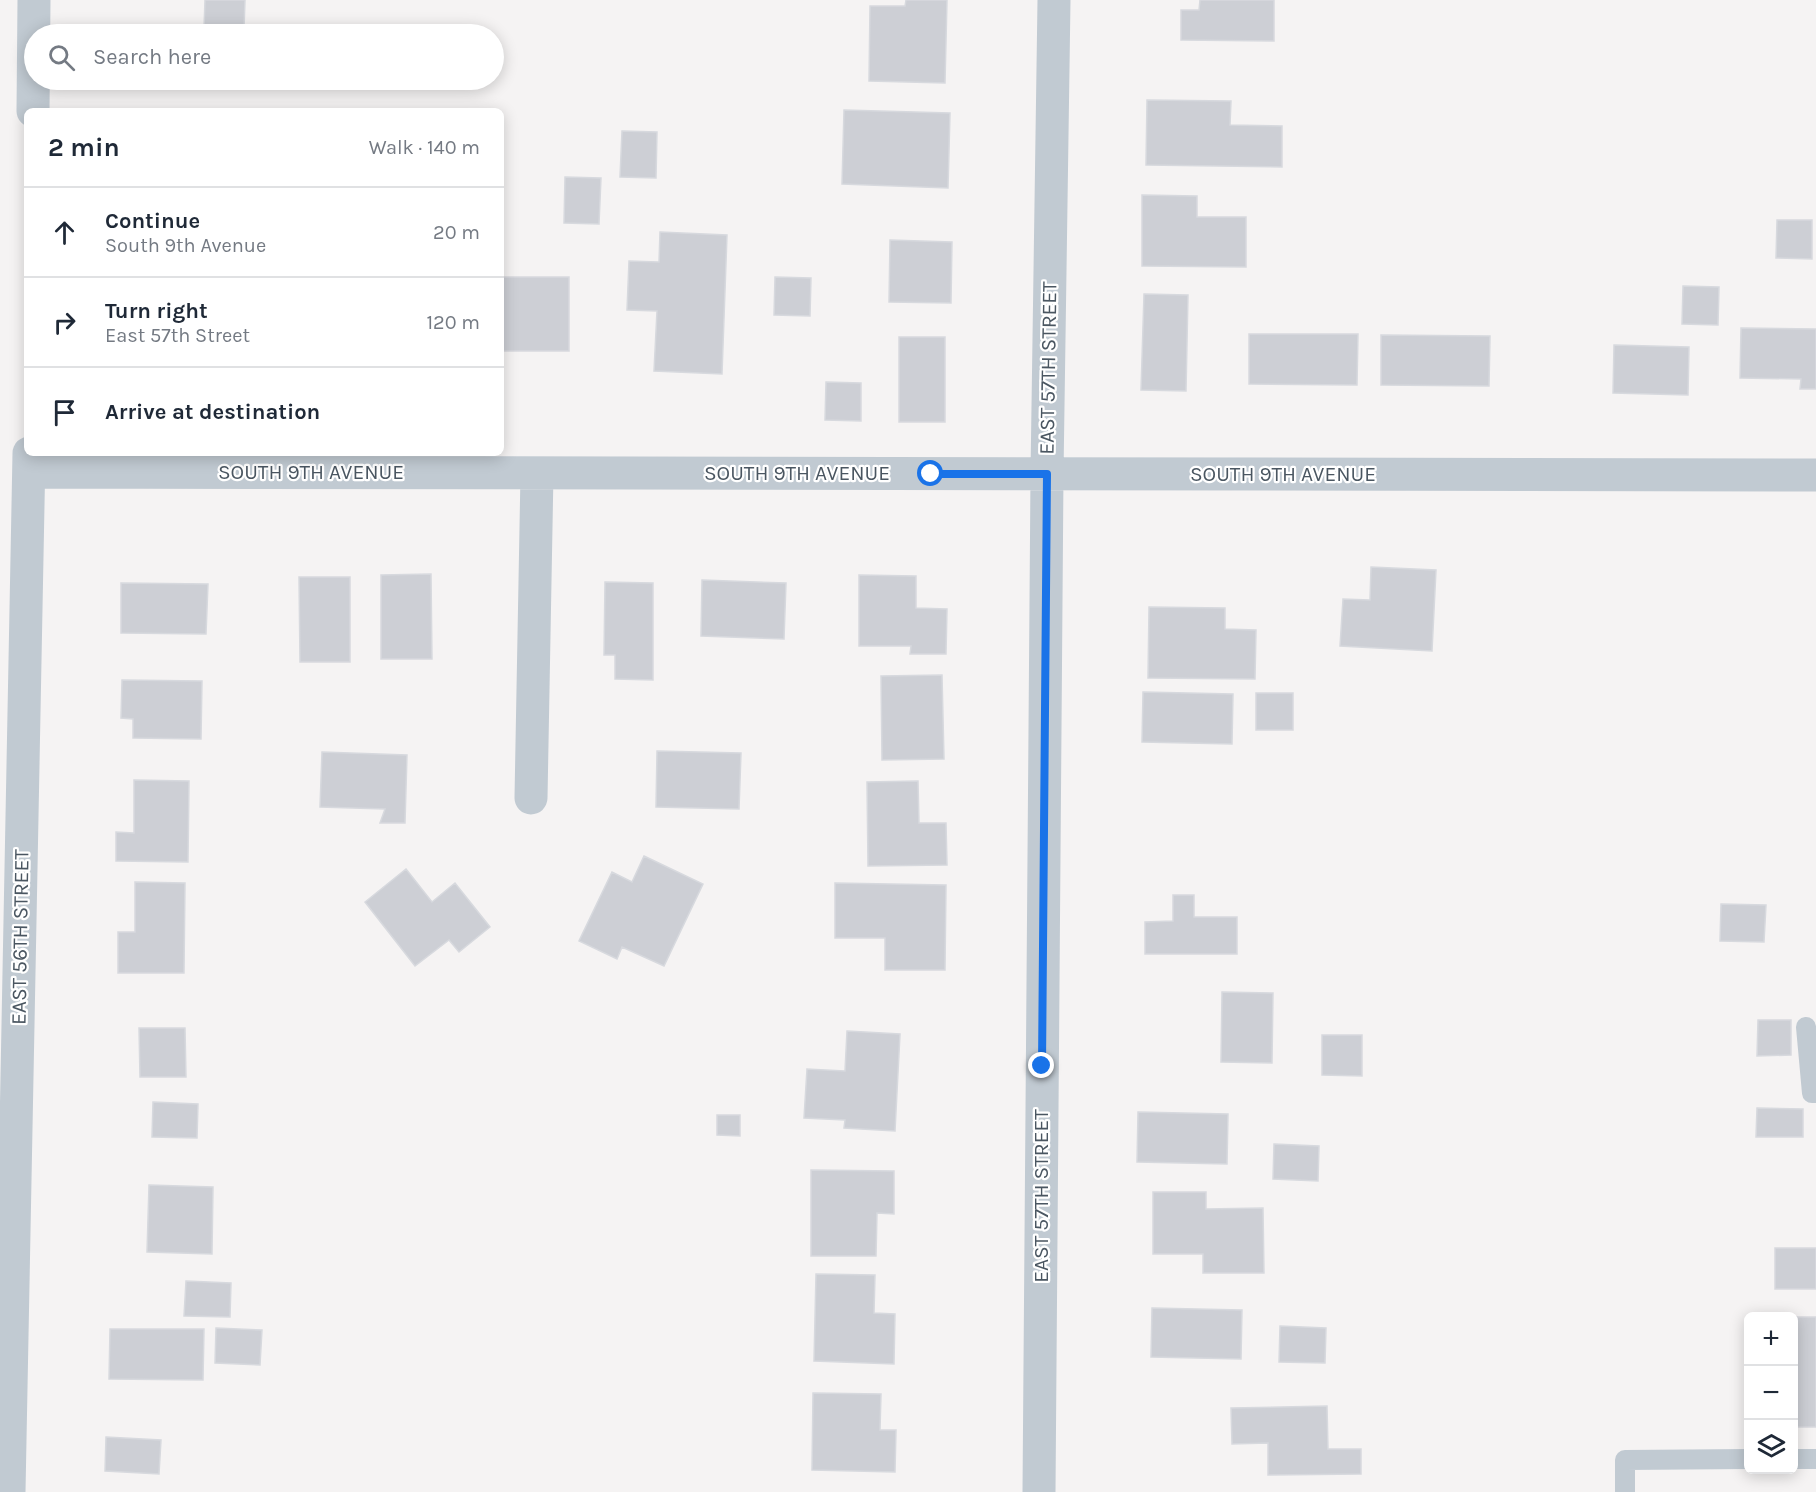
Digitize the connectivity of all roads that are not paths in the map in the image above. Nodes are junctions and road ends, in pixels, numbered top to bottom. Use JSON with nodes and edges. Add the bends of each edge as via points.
{"nodes":[{"id":1,"x":34,"y":0,"type":"edge"},
{"id":2,"x":1054,"y":0,"type":"edge"},
{"id":3,"x":34,"y":24,"type":"edge"},
{"id":4,"x":33,"y":90,"type":"edge"},
{"id":5,"x":33,"y":108,"type":"edge"},
{"id":6,"x":29,"y":462,"type":"edge"},
{"id":7,"x":537,"y":473,"type":"junction"},
{"id":8,"x":1047,"y":474,"type":"junction"},
{"id":9,"x":1816,"y":475,"type":"edge"},
{"id":10,"x":531,"y":798,"type":"dead end"},
{"id":11,"x":1806,"y":1027,"type":"dead end"},
{"id":12,"x":1816,"y":1093,"type":"edge"},
{"id":13,"x":1744,"y":1459,"type":"edge"},
{"id":14,"x":1798,"y":1459,"type":"edge"},
{"id":15,"x":1816,"y":1459,"type":"edge"},
{"id":16,"x":9,"y":1492,"type":"edge"},
{"id":17,"x":1039,"y":1492,"type":"edge"},
{"id":18,"x":1625,"y":1492,"type":"edge"}],
"edges":[{"from":1,"to":3,"type":"street"},
{"from":2,"to":8,"type":"street","name":"EAST 57TH STREET"},
{"from":4,"to":5,"type":"street"},
{"from":6,"to":7,"type":"street","name":"SOUTH 9TH AVENUE"},
{"from":6,"to":16,"type":"street","name":"EAST 56TH STREET"},
{"from":7,"to":8,"type":"street","name":"SOUTH 9TH AVENUE"},
{"from":7,"to":10,"type":"street"},
{"from":8,"to":9,"type":"street","name":"SOUTH 9TH AVENUE"},
{"from":8,"to":17,"type":"street","name":"EAST 57TH STREET"},
{"from":11,"to":12,"type":"lane","via":[[1812,1093]]},
{"from":13,"to":18,"type":"lane","via":[[1625,1460]]},
{"from":14,"to":15,"type":"lane"}]}
